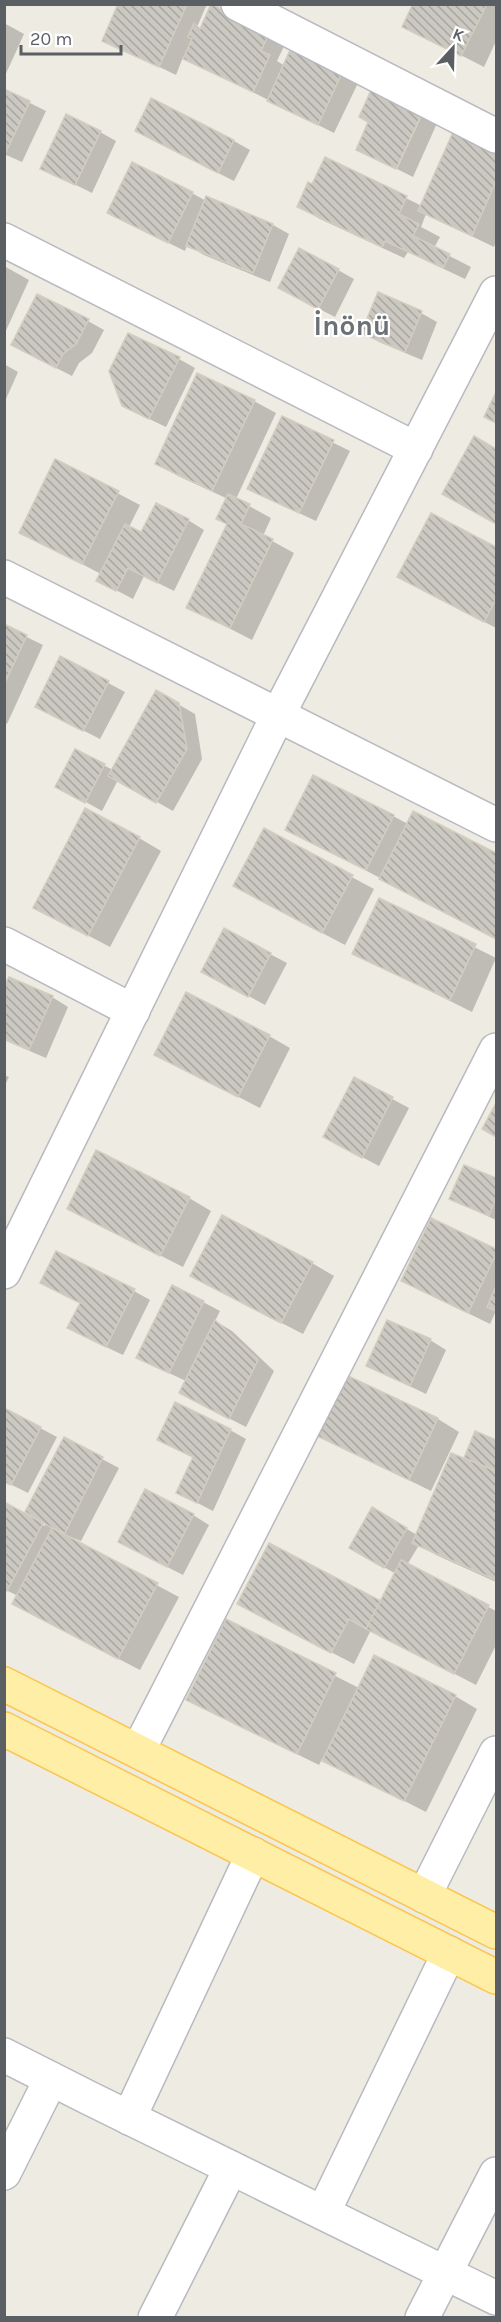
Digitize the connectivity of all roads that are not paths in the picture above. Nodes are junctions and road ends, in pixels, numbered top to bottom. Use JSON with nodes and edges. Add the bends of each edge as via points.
{"nodes":[{"id":1,"x":238,"y":4,"type":"edge"},
{"id":2,"x":496,"y":136,"type":"edge"},
{"id":3,"x":4,"y":240,"type":"edge"},
{"id":4,"x":496,"y":294,"type":"edge"},
{"id":5,"x":416,"y":449,"type":"junction"},
{"id":6,"x":4,"y":577,"type":"edge"},
{"id":7,"x":278,"y":715,"type":"junction"},
{"id":8,"x":496,"y":825,"type":"edge"},
{"id":9,"x":4,"y":945,"type":"edge"},
{"id":10,"x":133,"y":1011,"type":"junction"},
{"id":11,"x":496,"y":1050,"type":"edge"},
{"id":12,"x":4,"y":1272,"type":"edge"},
{"id":13,"x":4,"y":1684,"type":"edge"},
{"id":14,"x":4,"y":1729,"type":"edge"},
{"id":15,"x":138,"y":1751,"type":"junction"},
{"id":16,"x":496,"y":1753,"type":"edge"},
{"id":17,"x":253,"y":1854,"type":"junction"},
{"id":18,"x":424,"y":1896,"type":"junction"},
{"id":19,"x":496,"y":1932,"type":"edge"},
{"id":20,"x":449,"y":1953,"type":"junction"},
{"id":21,"x":496,"y":1977,"type":"edge"},
{"id":22,"x":4,"y":2055,"type":"edge"},
{"id":23,"x":51,"y":2079,"type":"junction"},
{"id":24,"x":129,"y":2118,"type":"junction"},
{"id":25,"x":231,"y":2168,"type":"junction"},
{"id":26,"x":4,"y":2174,"type":"edge"},
{"id":27,"x":496,"y":2174,"type":"edge"},
{"id":28,"x":323,"y":2213,"type":"junction"},
{"id":29,"x":446,"y":2273,"type":"junction"},
{"id":30,"x":496,"y":2298,"type":"edge"},
{"id":31,"x":155,"y":2318,"type":"edge"},
{"id":32,"x":422,"y":2318,"type":"edge"}],
"edges":[{"from":1,"to":2,"type":"street"},
{"from":3,"to":5,"type":"street"},
{"from":4,"to":5,"type":"street"},
{"from":5,"to":7,"type":"street"},
{"from":6,"to":7,"type":"street"},
{"from":7,"to":8,"type":"street"},
{"from":7,"to":10,"type":"street"},
{"from":9,"to":10,"type":"street"},
{"from":10,"to":12,"type":"street"},
{"from":11,"to":15,"type":"street"},
{"from":13,"to":15,"type":"main road"},
{"from":14,"to":17,"type":"main road"},
{"from":15,"to":18,"type":"main road"},
{"from":16,"to":18,"type":"street"},
{"from":17,"to":20,"type":"main road"},
{"from":17,"to":24,"type":"street"},
{"from":18,"to":19,"type":"main road"},
{"from":20,"to":21,"type":"main road"},
{"from":20,"to":28,"type":"street"},
{"from":22,"to":23,"type":"street"},
{"from":23,"to":24,"type":"street"},
{"from":23,"to":26,"type":"street"},
{"from":24,"to":25,"type":"street"},
{"from":25,"to":28,"type":"street"},
{"from":25,"to":31,"type":"street"},
{"from":27,"to":29,"type":"street"},
{"from":28,"to":29,"type":"street"},
{"from":29,"to":30,"type":"street"},
{"from":29,"to":32,"type":"street"}]}
